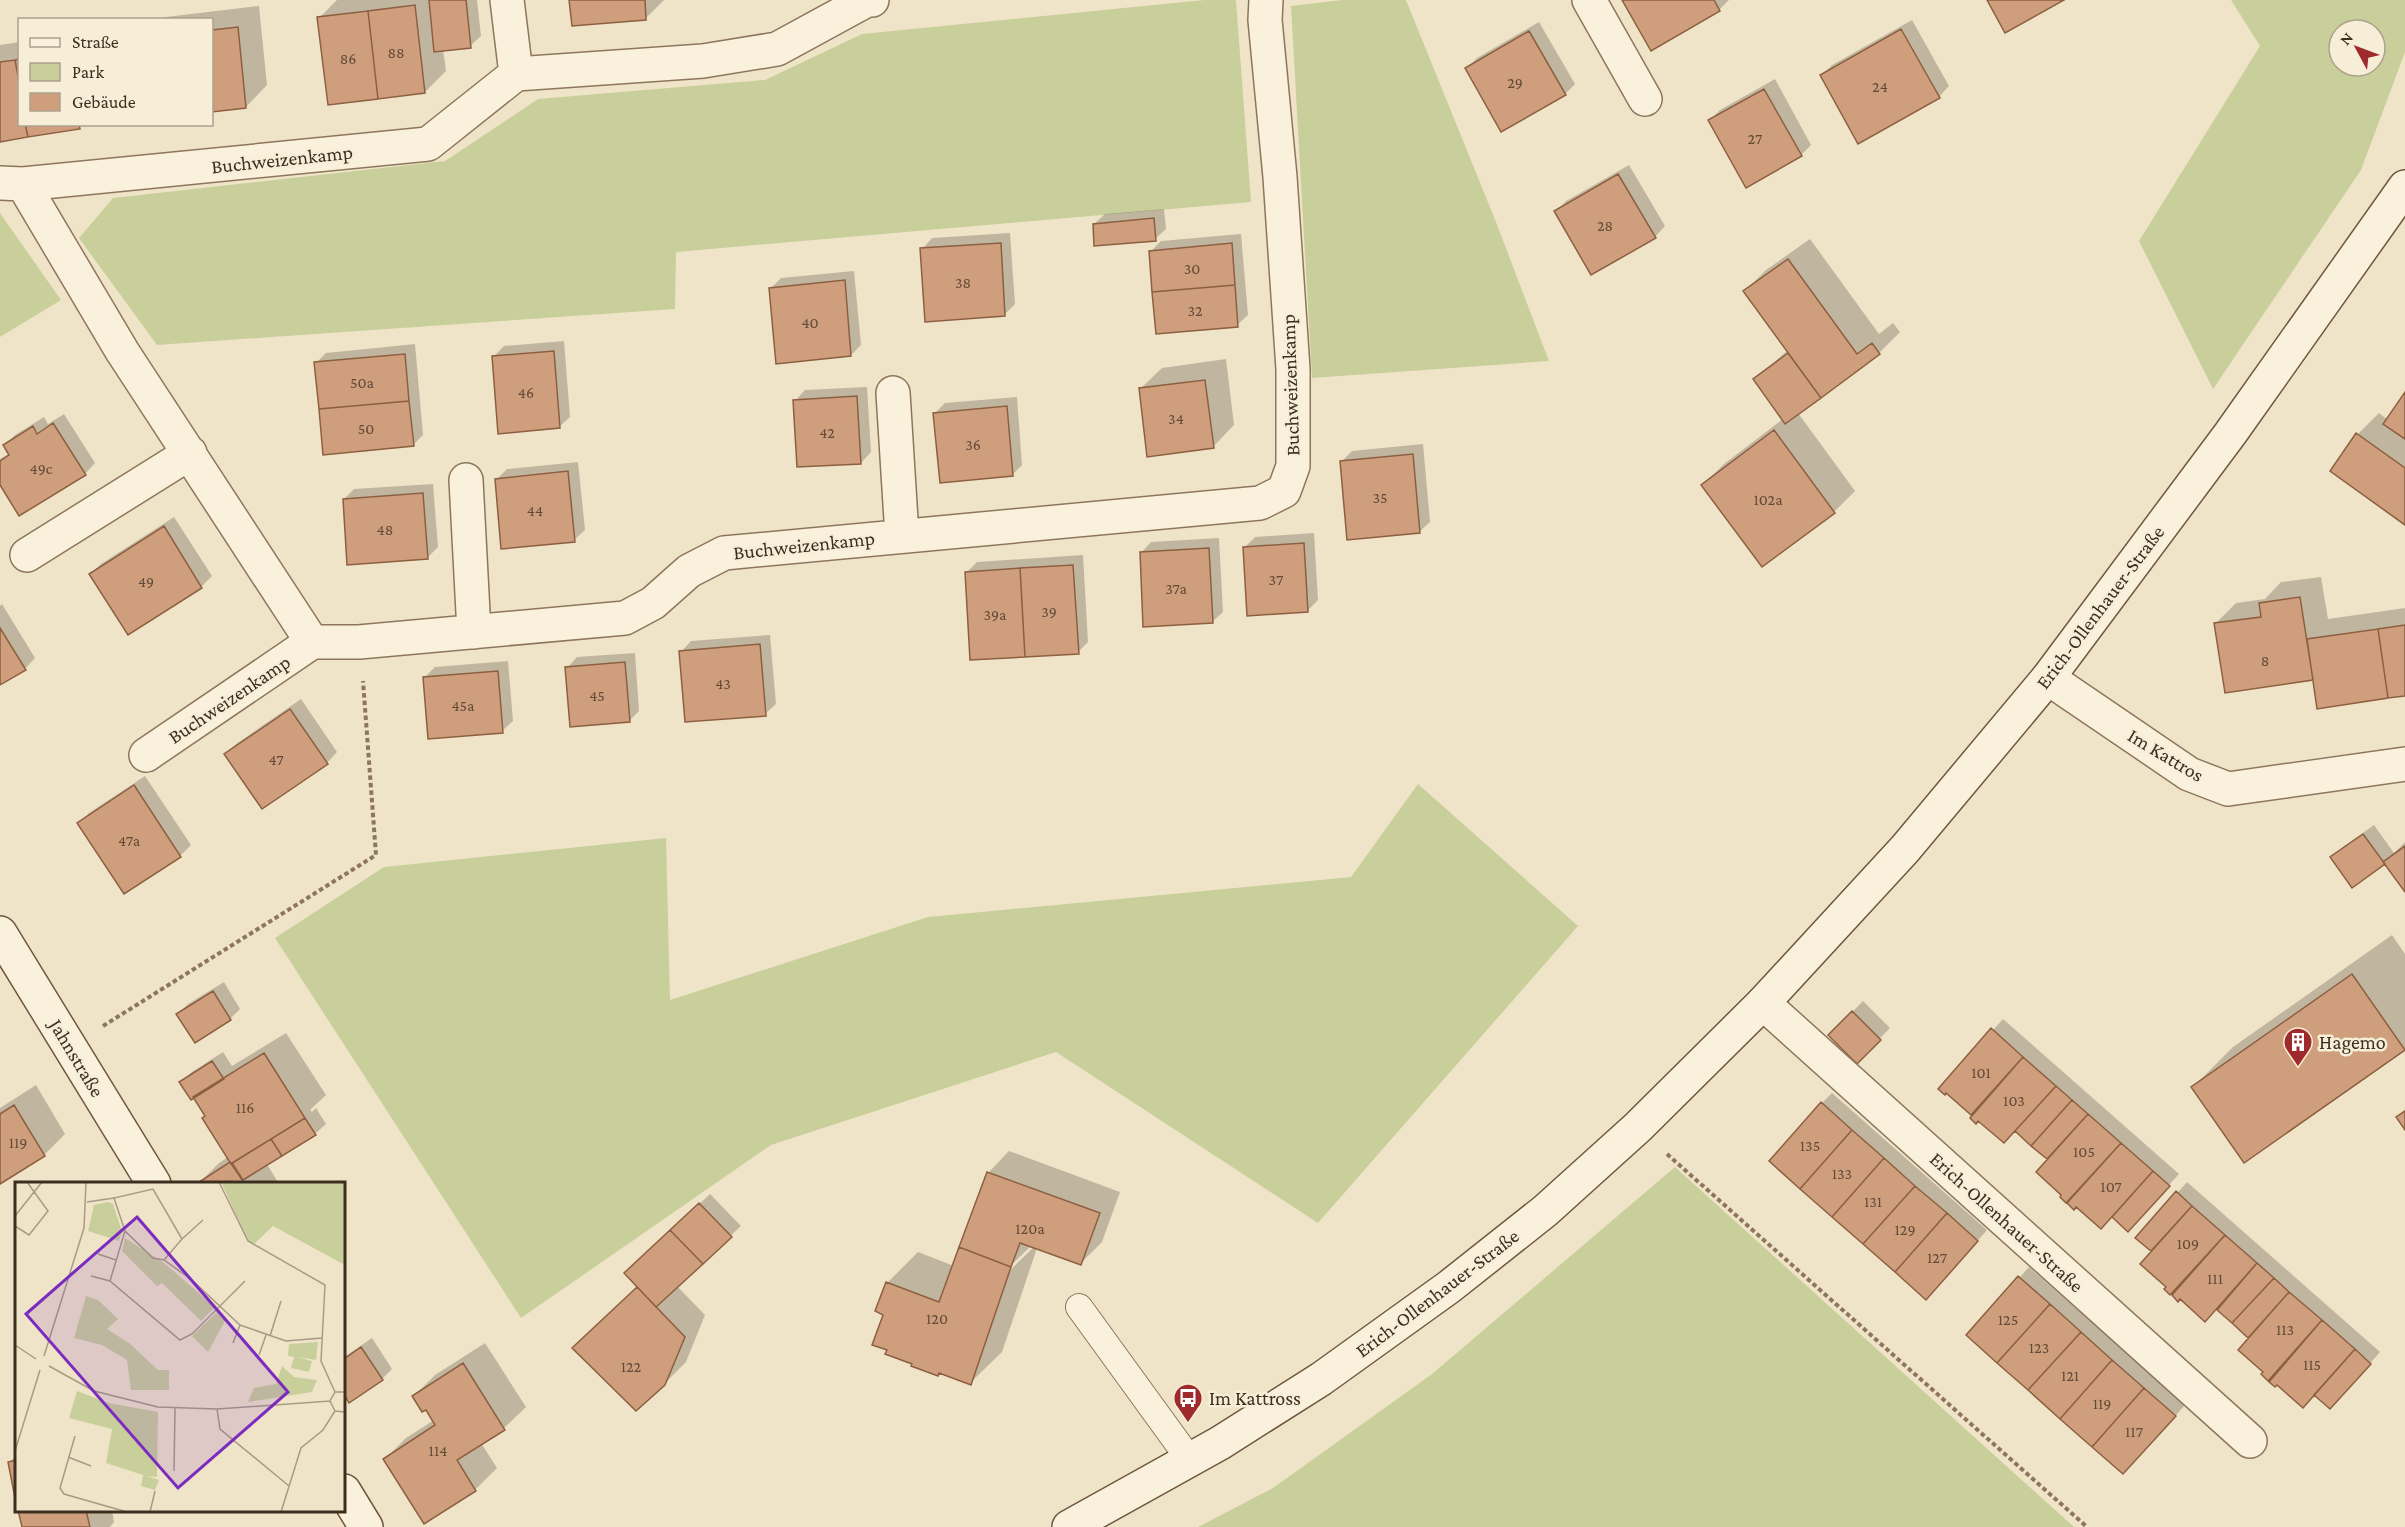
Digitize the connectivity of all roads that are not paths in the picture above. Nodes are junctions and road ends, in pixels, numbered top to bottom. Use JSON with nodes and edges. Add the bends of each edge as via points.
{"nodes":[{"id":1,"x":507,"y":0,"type":"edge"},
{"id":2,"x":872,"y":0,"type":"edge"},
{"id":3,"x":1266,"y":0,"type":"edge"},
{"id":4,"x":1589,"y":0,"type":"edge"},
{"id":5,"x":516,"y":74,"type":"junction"},
{"id":6,"x":1645,"y":99,"type":"dead end"},
{"id":7,"x":12,"y":184,"type":"edge"},
{"id":8,"x":2405,"y":187,"type":"edge"},
{"id":9,"x":893,"y":393,"type":"dead end"},
{"id":10,"x":190,"y":453,"type":"junction"},
{"id":11,"x":466,"y":480,"type":"dead end"},
{"id":12,"x":902,"y":536,"type":"junction"},
{"id":13,"x":27,"y":555,"type":"dead end"},
{"id":14,"x":474,"y":632,"type":"junction"},
{"id":15,"x":312,"y":642,"type":"junction"},
{"id":16,"x":2048,"y":678,"type":"junction"},
{"id":17,"x":146,"y":755,"type":"dead end"},
{"id":18,"x":2405,"y":764,"type":"edge"},
{"id":19,"x":0,"y":933,"type":"edge"},
{"id":20,"x":1763,"y":1003,"type":"junction"},
{"id":21,"x":152,"y":1182,"type":"edge"},
{"id":22,"x":1079,"y":1307,"type":"dead end"},
{"id":23,"x":2250,"y":1441,"type":"dead end"},
{"id":24,"x":1190,"y":1460,"type":"junction"},
{"id":25,"x":345,"y":1493,"type":"edge"},
{"id":26,"x":366,"y":1527,"type":"edge"},
{"id":27,"x":1069,"y":1527,"type":"edge"}],
"edges":[{"from":1,"to":5,"type":"street"},
{"from":2,"to":5,"type":"street","via":[[777,49],[703,61]]},
{"from":3,"to":12,"type":"street","name":"Buchweizenkamp","via":[[1293,369],[1293,466],[1284,491],[1260,503]]},
{"from":4,"to":6,"type":"street"},
{"from":5,"to":7,"type":"street","name":"Buchweizenkamp","via":[[428,144]]},
{"from":7,"to":10,"type":"street","name":"Buchweizenkamp"},
{"from":8,"to":16,"type":"street","name":"Erich-Ollenhauer-Straße","via":[[2230,434]]},
{"from":9,"to":12,"type":"street","name":"Buchweizenkamp"},
{"from":10,"to":13,"type":"street"},
{"from":10,"to":15,"type":"street","name":"Buchweizenkamp"},
{"from":11,"to":14,"type":"street"},
{"from":12,"to":14,"type":"street","name":"Buchweizenkamp","via":[[724,553],[689,572],[653,603],[625,618]]},
{"from":14,"to":15,"type":"street","name":"Buchweizenkamp"},
{"from":15,"to":17,"type":"street","name":"Buchweizenkamp"},
{"from":16,"to":18,"type":"street","name":"Im Kattros","via":[[2189,774],[2228,789]]},
{"from":16,"to":20,"type":"street","name":"Erich-Ollenhauer-Straße","via":[[1905,849]]},
{"from":19,"to":21,"type":"street","name":"Jahnstraße"},
{"from":20,"to":23,"type":"street","name":"Erich-Ollenhauer-Straße"},
{"from":20,"to":24,"type":"street","name":"Erich-Ollenhauer-Straße","via":[[1638,1127],[1545,1211],[1449,1287],[1321,1379]]},
{"from":22,"to":24,"type":"lane"},
{"from":24,"to":27,"type":"street","name":"Erich-Ollenhauer-Straße"},
{"from":25,"to":26,"type":"street"}]}
